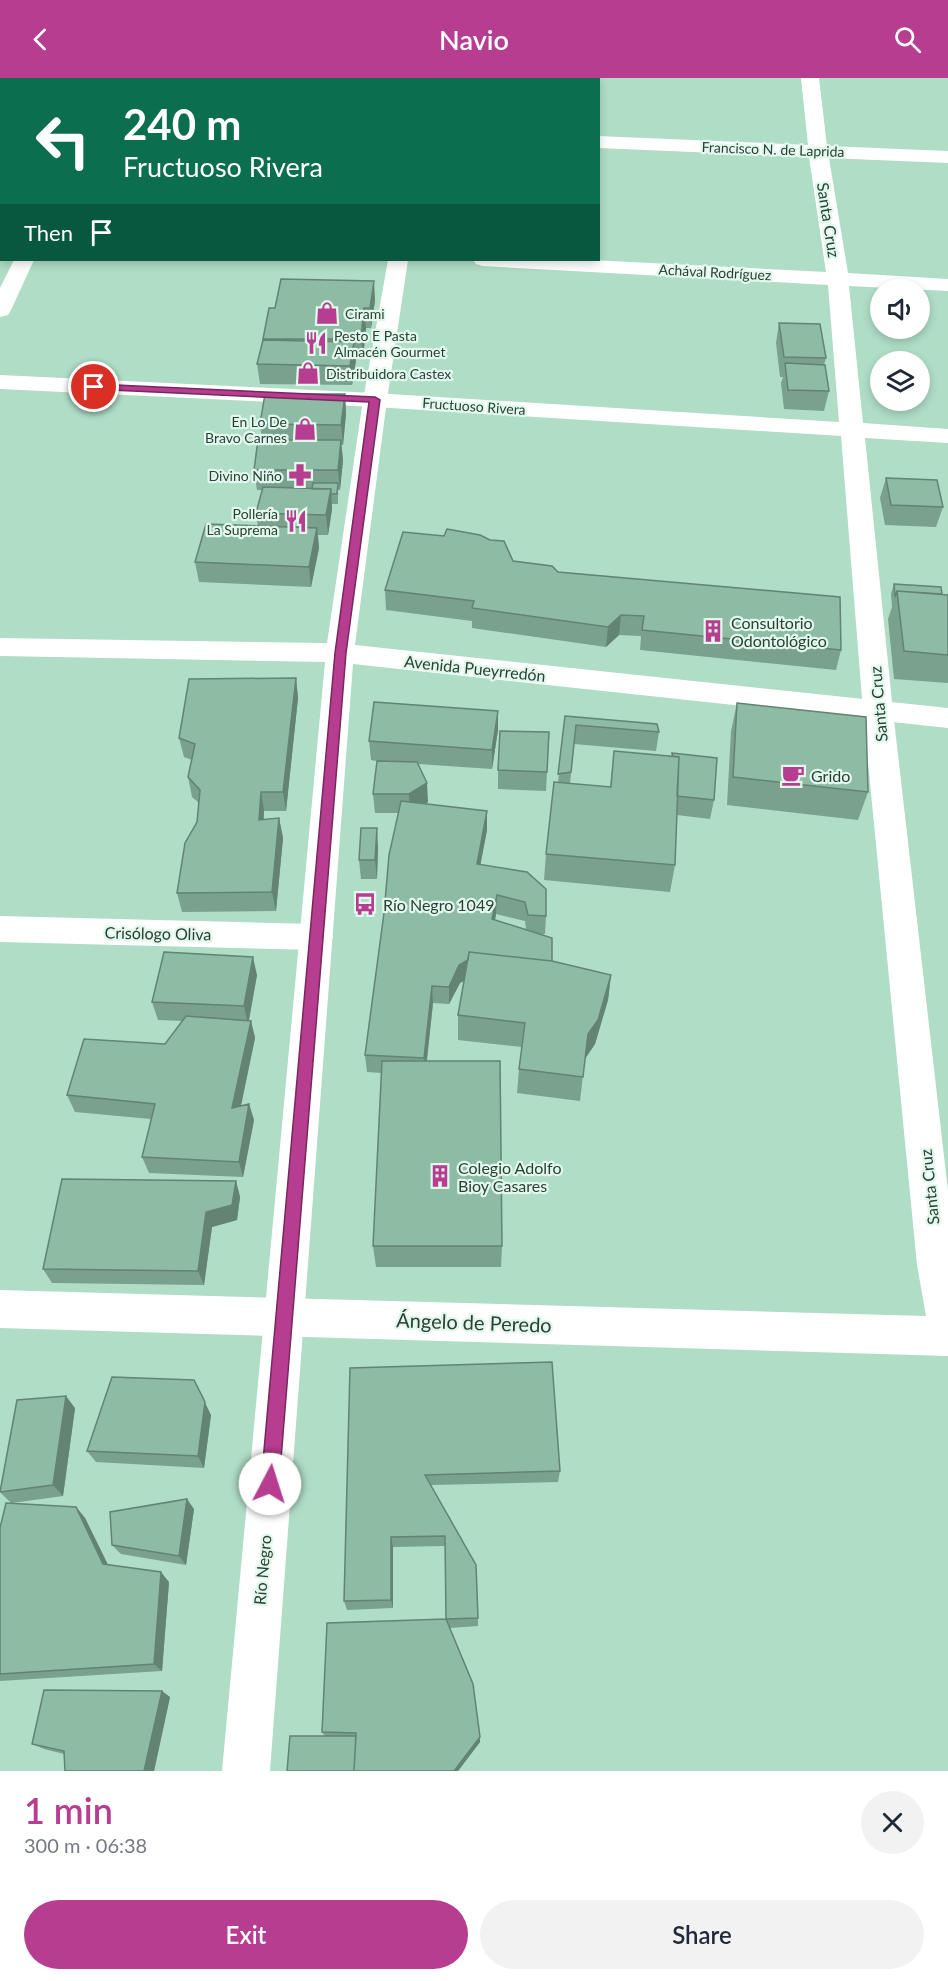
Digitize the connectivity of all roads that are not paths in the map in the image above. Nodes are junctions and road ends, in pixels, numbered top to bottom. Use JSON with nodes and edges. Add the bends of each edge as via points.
{"nodes":[{"id":1,"x":810,"y":78,"type":"edge"},
{"id":2,"x":600,"y":142,"type":"edge"},
{"id":3,"x":818,"y":151,"type":"junction"},
{"id":4,"x":948,"y":157,"type":"edge"},
{"id":5,"x":24,"y":261,"type":"edge"},
{"id":6,"x":398,"y":261,"type":"edge"},
{"id":7,"x":502,"y":261,"type":"edge"},
{"id":8,"x":838,"y":279,"type":"junction"},
{"id":9,"x":948,"y":285,"type":"edge"},
{"id":10,"x":0,"y":310,"type":"edge"},
{"id":11,"x":0,"y":382,"type":"edge"},
{"id":12,"x":375,"y":400,"type":"junction"},
{"id":13,"x":854,"y":430,"type":"junction"},
{"id":14,"x":948,"y":436,"type":"edge"},
{"id":15,"x":0,"y":647,"type":"edge"},
{"id":16,"x":340,"y":653,"type":"junction"},
{"id":17,"x":878,"y":711,"type":"junction"},
{"id":18,"x":948,"y":718,"type":"edge"},
{"id":19,"x":0,"y":929,"type":"edge"},
{"id":20,"x":316,"y":937,"type":"junction"},
{"id":21,"x":0,"y":1309,"type":"edge"},
{"id":22,"x":284,"y":1317,"type":"junction"},
{"id":23,"x":948,"y":1329,"type":"edge"},
{"id":24,"x":948,"y":1336,"type":"edge"},
{"id":25,"x":246,"y":1771,"type":"edge"}],
"edges":[{"from":1,"to":3,"type":"street","name":"Santa Cruz"},
{"from":2,"to":3,"type":"street","name":"Francisco N. de Laprida"},
{"from":3,"to":4,"type":"street","name":"Francisco N. de Laprida"},
{"from":3,"to":8,"type":"street","name":"Santa Cruz"},
{"from":5,"to":10,"type":"street"},
{"from":6,"to":12,"type":"street","name":"Río Negro"},
{"from":7,"to":8,"type":"street","name":"Achával Rodríguez"},
{"from":8,"to":9,"type":"street","name":"Achával Rodríguez"},
{"from":8,"to":13,"type":"street","name":"Santa Cruz"},
{"from":11,"to":12,"type":"street","name":"Fructuoso Rivera"},
{"from":12,"to":13,"type":"street","name":"Fructuoso Rivera"},
{"from":12,"to":16,"type":"street","name":"Río Negro"},
{"from":13,"to":14,"type":"street","name":"Fructuoso Rivera"},
{"from":13,"to":17,"type":"street","name":"Santa Cruz"},
{"from":15,"to":16,"type":"street","name":"Avenida Pueyrredón"},
{"from":16,"to":17,"type":"street","name":"Avenida Pueyrredón"},
{"from":16,"to":20,"type":"street","name":"Río Negro"},
{"from":17,"to":18,"type":"street","name":"Avenida Pueyrredón"},
{"from":17,"to":23,"type":"street","name":"Santa Cruz","via":[[936,1253]]},
{"from":19,"to":20,"type":"street","name":"Crisólogo Oliva"},
{"from":20,"to":22,"type":"street","name":"Río Negro"},
{"from":21,"to":22,"type":"street","name":"Ángelo de Peredo"},
{"from":22,"to":24,"type":"street","name":"Ángelo de Peredo"},
{"from":22,"to":25,"type":"street","name":"Río Negro"}]}
